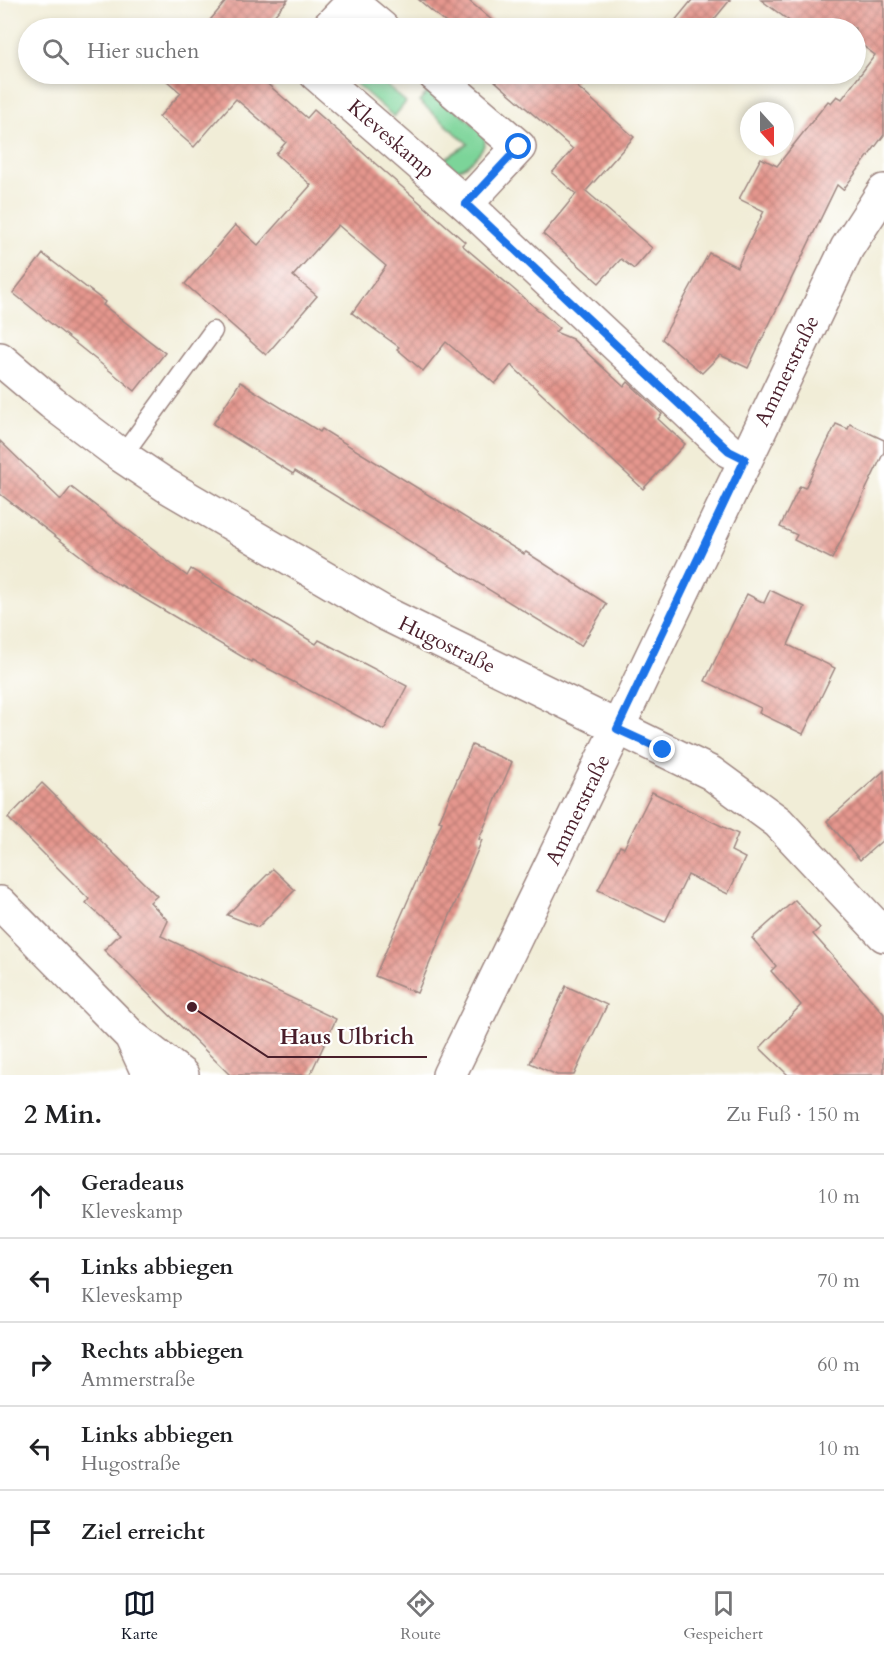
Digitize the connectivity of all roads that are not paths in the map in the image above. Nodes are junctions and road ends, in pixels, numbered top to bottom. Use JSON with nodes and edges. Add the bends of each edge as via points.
{"nodes":[{"id":1,"x":338,"y":18,"type":"edge"},
{"id":2,"x":370,"y":18,"type":"edge"},
{"id":3,"x":328,"y":84,"type":"edge"},
{"id":4,"x":446,"y":84,"type":"edge"},
{"id":5,"x":884,"y":191,"type":"edge"},
{"id":6,"x":466,"y":204,"type":"junction"},
{"id":7,"x":213,"y":331,"type":"dead end"},
{"id":8,"x":0,"y":359,"type":"edge"},
{"id":9,"x":122,"y":456,"type":"junction"},
{"id":10,"x":745,"y":459,"type":"junction"},
{"id":11,"x":617,"y":729,"type":"junction"},
{"id":12,"x":0,"y":903,"type":"edge"},
{"id":13,"x":884,"y":935,"type":"edge"},
{"id":14,"x":131,"y":1036,"type":"junction"},
{"id":15,"x":149,"y":1075,"type":"edge"},
{"id":16,"x":182,"y":1075,"type":"edge"},
{"id":17,"x":449,"y":1075,"type":"edge"}],
"edges":[{"from":1,"to":2,"type":"street","via":[[352,3]]},
{"from":3,"to":6,"type":"street","name":"Kleveskamp"},
{"from":4,"to":6,"type":"street","via":[[519,147]]},
{"from":5,"to":10,"type":"street","name":"Ammerstraße","via":[[847,248]]},
{"from":6,"to":10,"type":"street","name":"Kleveskamp","via":[[729,451]]},
{"from":7,"to":9,"type":"lane"},
{"from":8,"to":9,"type":"street","name":"Hugostraße"},
{"from":9,"to":11,"type":"street","name":"Hugostraße","via":[[384,613]]},
{"from":10,"to":11,"type":"street","name":"Ammerstraße"},
{"from":11,"to":13,"type":"street","name":"Hugostraße","via":[[711,773],[778,822]]},
{"from":11,"to":17,"type":"street","name":"Ammerstraße"},
{"from":12,"to":14,"type":"street"},
{"from":14,"to":15,"type":"street"},
{"from":14,"to":16,"type":"street"}]}
